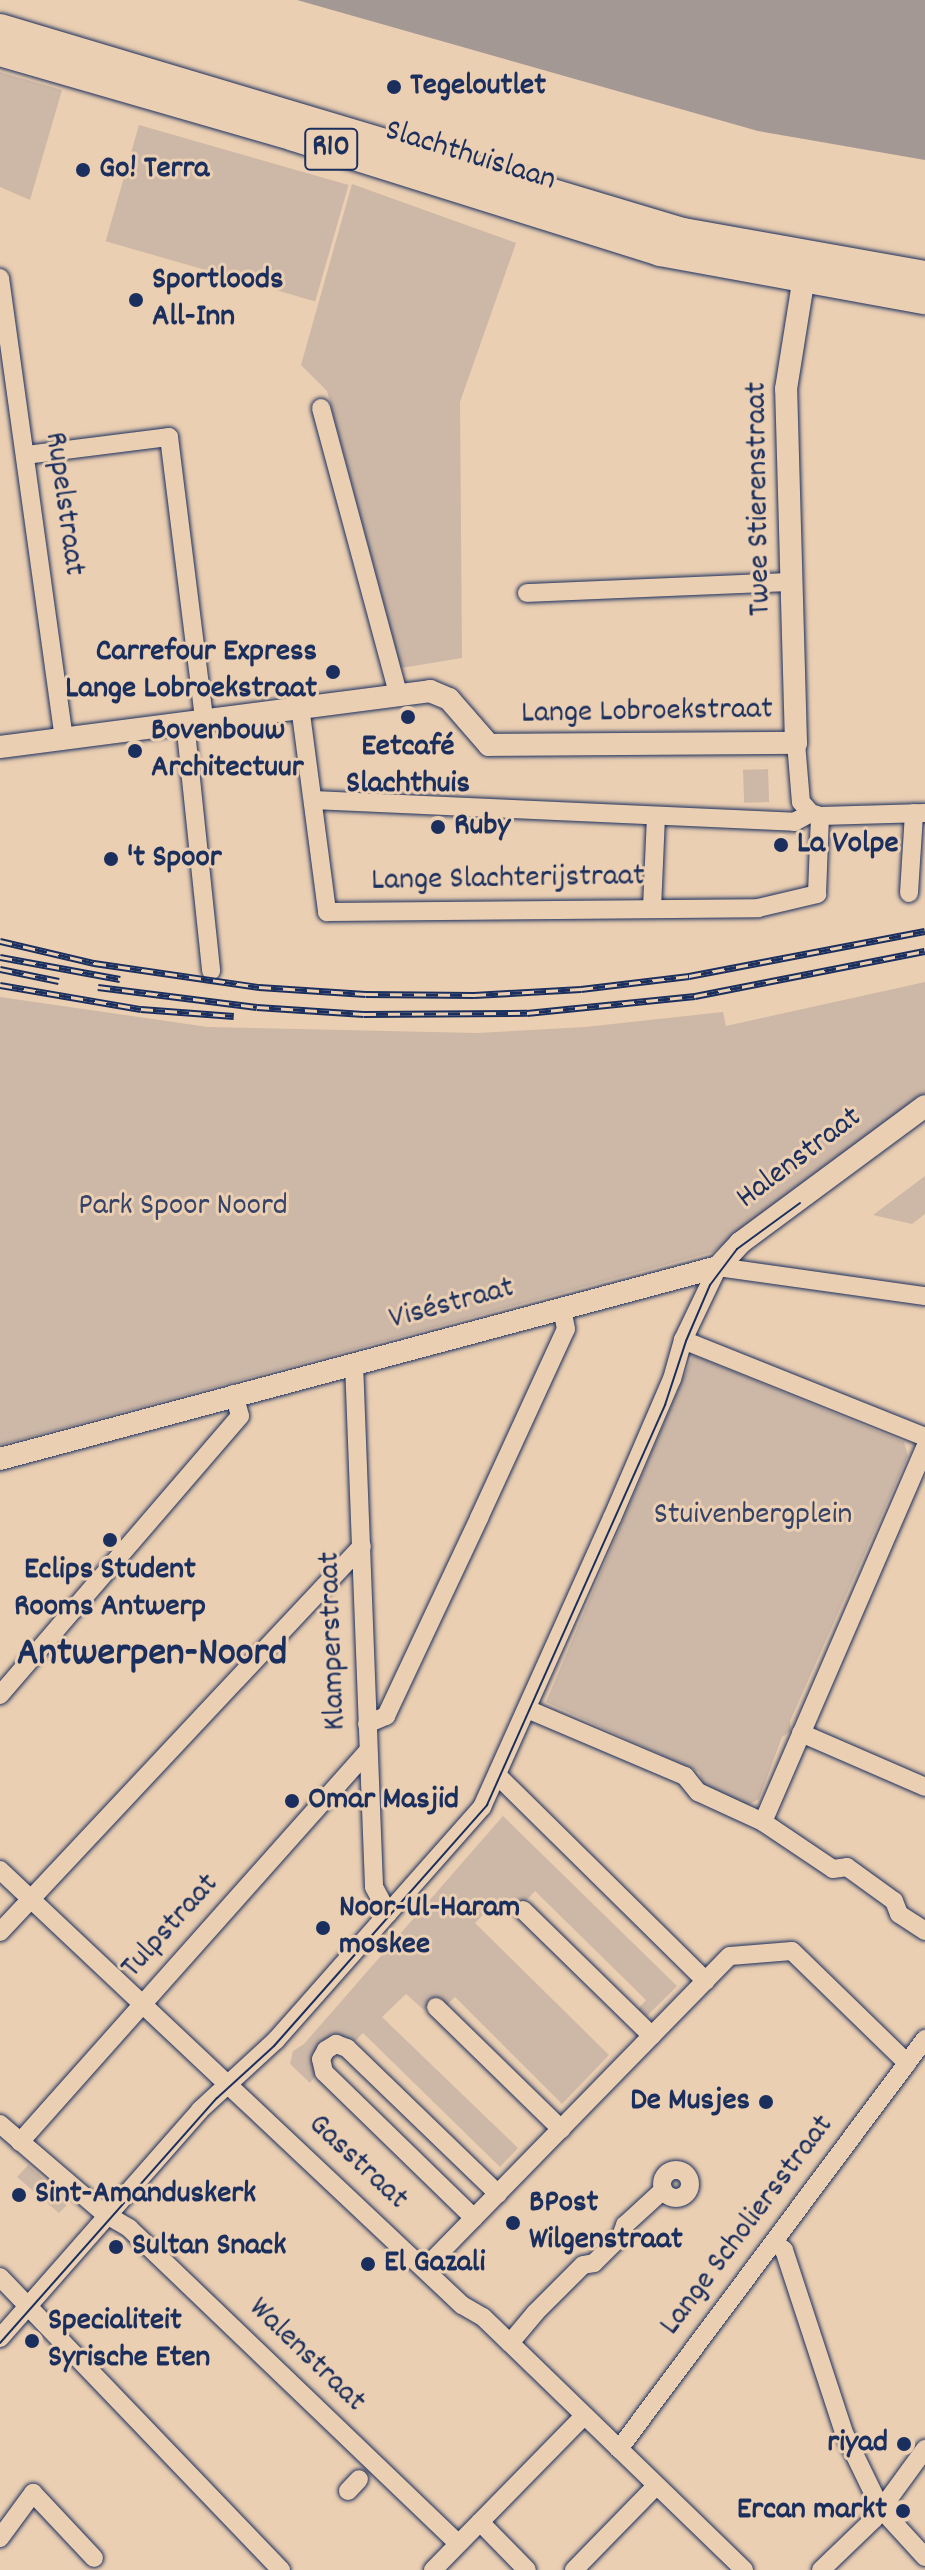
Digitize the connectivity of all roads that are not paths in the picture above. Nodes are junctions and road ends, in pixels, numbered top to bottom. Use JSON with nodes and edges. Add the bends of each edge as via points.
{"nodes":[{"id":1,"x":0,"y":28,"type":"edge"},
{"id":2,"x":0,"y":52,"type":"edge"},
{"id":3,"x":805,"y":266,"type":"junction"},
{"id":4,"x":925,"y":275,"type":"edge"},
{"id":5,"x":0,"y":278,"type":"edge"},
{"id":6,"x":925,"y":300,"type":"edge"},
{"id":7,"x":321,"y":408,"type":"dead end"},
{"id":8,"x":26,"y":455,"type":"junction"},
{"id":9,"x":792,"y":582,"type":"junction"},
{"id":10,"x":527,"y":593,"type":"dead end"},
{"id":11,"x":398,"y":693,"type":"junction"},
{"id":12,"x":300,"y":706,"type":"junction"},
{"id":13,"x":194,"y":720,"type":"junction"},
{"id":14,"x":64,"y":739,"type":"junction"},
{"id":15,"x":796,"y":743,"type":"junction"},
{"id":16,"x":0,"y":747,"type":"edge"},
{"id":17,"x":313,"y":800,"type":"junction"},
{"id":18,"x":919,"y":813,"type":"edge"},
{"id":19,"x":816,"y":814,"type":"junction"},
{"id":20,"x":656,"y":816,"type":"junction"},
{"id":21,"x":909,"y":893,"type":"dead end"},
{"id":22,"x":652,"y":908,"type":"junction"},
{"id":23,"x":211,"y":971,"type":"dead end"},
{"id":24,"x":925,"y":1106,"type":"edge"},
{"id":25,"x":718,"y":1267,"type":"junction"},
{"id":26,"x":925,"y":1296,"type":"edge"},
{"id":27,"x":562,"y":1309,"type":"junction"},
{"id":28,"x":683,"y":1340,"type":"junction"},
{"id":29,"x":354,"y":1363,"type":"junction"},
{"id":30,"x":234,"y":1394,"type":"junction"},
{"id":31,"x":925,"y":1437,"type":"edge"},
{"id":32,"x":925,"y":1448,"type":"edge"},
{"id":33,"x":0,"y":1459,"type":"edge"},
{"id":34,"x":362,"y":1546,"type":"junction"},
{"id":35,"x":0,"y":1695,"type":"edge"},
{"id":36,"x":527,"y":1709,"type":"junction"},
{"id":37,"x":367,"y":1724,"type":"junction"},
{"id":38,"x":801,"y":1733,"type":"junction"},
{"id":39,"x":367,"y":1752,"type":"junction"},
{"id":40,"x":498,"y":1776,"type":"junction"},
{"id":41,"x":925,"y":1787,"type":"edge"},
{"id":42,"x":763,"y":1822,"type":"junction"},
{"id":43,"x":0,"y":1870,"type":"edge"},
{"id":44,"x":32,"y":1897,"type":"junction"},
{"id":45,"x":523,"y":1910,"type":"dead end"},
{"id":46,"x":388,"y":1913,"type":"junction"},
{"id":47,"x":925,"y":1931,"type":"edge"},
{"id":48,"x":0,"y":1932,"type":"edge"},
{"id":49,"x":706,"y":1981,"type":"junction"},
{"id":50,"x":144,"y":2003,"type":"junction"},
{"id":51,"x":436,"y":2007,"type":"dead end"},
{"id":52,"x":652,"y":2036,"type":"junction"},
{"id":53,"x":925,"y":2039,"type":"edge"},
{"id":54,"x":907,"y":2063,"type":"junction"},
{"id":55,"x":229,"y":2083,"type":"junction"},
{"id":56,"x":0,"y":2124,"type":"edge"},
{"id":57,"x":561,"y":2129,"type":"junction"},
{"id":58,"x":20,"y":2142,"type":"junction"},
{"id":59,"x":663,"y":2190,"type":"dead end"},
{"id":60,"x":498,"y":2194,"type":"junction"},
{"id":61,"x":108,"y":2216,"type":"junction"},
{"id":62,"x":474,"y":2218,"type":"junction"},
{"id":63,"x":774,"y":2242,"type":"junction"},
{"id":64,"x":425,"y":2268,"type":"junction"},
{"id":65,"x":0,"y":2277,"type":"edge"},
{"id":66,"x":27,"y":2307,"type":"junction"},
{"id":67,"x":0,"y":2338,"type":"edge"},
{"id":68,"x":510,"y":2343,"type":"junction"},
{"id":69,"x":584,"y":2416,"type":"junction"},
{"id":70,"x":619,"y":2449,"type":"junction"},
{"id":71,"x":925,"y":2449,"type":"edge"},
{"id":72,"x":656,"y":2486,"type":"junction"},
{"id":73,"x":881,"y":2509,"type":"junction"},
{"id":74,"x":480,"y":2522,"type":"junction"},
{"id":75,"x":0,"y":2538,"type":"edge"},
{"id":76,"x":458,"y":2544,"type":"junction"},
{"id":77,"x":925,"y":2557,"type":"edge"},
{"id":78,"x":94,"y":2558,"type":"dead end"},
{"id":79,"x":281,"y":2570,"type":"edge"},
{"id":80,"x":433,"y":2570,"type":"edge"},
{"id":81,"x":527,"y":2570,"type":"edge"},
{"id":82,"x":574,"y":2570,"type":"edge"},
{"id":83,"x":744,"y":2570,"type":"edge"},
{"id":84,"x":821,"y":2570,"type":"edge"}],
"edges":[{"from":1,"to":3,"type":"main road","name":"Slachthuislaan","number":"R10"},
{"from":2,"to":3,"type":"main road","name":"Slachthuislaan","number":"R10","via":[[660,252]]},
{"from":3,"to":4,"type":"main road","name":"Slachthuislaan","number":"R10"},
{"from":3,"to":6,"type":"main road","name":"Slachthuislaan","number":"R10"},
{"from":3,"to":9,"type":"street","name":"Twee Stierenstraat","via":[[786,389]]},
{"from":5,"to":8,"type":"street","name":"Rupelstraat"},
{"from":7,"to":11,"type":"street"},
{"from":8,"to":13,"type":"street","via":[[169,437]]},
{"from":8,"to":14,"type":"street","name":"Rupelstraat"},
{"from":9,"to":10,"type":"street"},
{"from":9,"to":15,"type":"street","name":"Twee Stierenstraat"},
{"from":11,"to":12,"type":"street","name":"Lange Lobroekstraat"},
{"from":11,"to":15,"type":"street","name":"Lange Lobroekstraat","via":[[430,691],[449,699],[489,745]]},
{"from":12,"to":13,"type":"street","name":"Lange Lobroekstraat"},
{"from":12,"to":17,"type":"street","name":"Lange Slachterijstraat"},
{"from":13,"to":14,"type":"street","name":"Lange Lobroekstraat"},
{"from":13,"to":23,"type":"street"},
{"from":14,"to":16,"type":"street","name":"Lange Lobroekstraat"},
{"from":15,"to":19,"type":"street","name":"Lange Lobroekstraat","via":[[801,802]]},
{"from":17,"to":20,"type":"street"},
{"from":17,"to":22,"type":"street","name":"Lange Slachterijstraat","via":[[327,912]]},
{"from":18,"to":19,"type":"street"},
{"from":18,"to":21,"type":"street"},
{"from":19,"to":20,"type":"street","via":[[794,822]]},
{"from":19,"to":22,"type":"street","name":"Lange Slachterijstraat","via":[[817,894],[758,908]]},
{"from":20,"to":22,"type":"street"},
{"from":24,"to":25,"type":"street","name":"Halenstraat","via":[[740,1243]]},
{"from":25,"to":26,"type":"street","name":"Viséstraat"},
{"from":25,"to":27,"type":"street","name":"Viséstraat"},
{"from":25,"to":28,"type":"street"},
{"from":27,"to":29,"type":"street","name":"Viséstraat"},
{"from":27,"to":37,"type":"street","via":[[566,1329],[466,1547],[386,1716]]},
{"from":28,"to":31,"type":"street"},
{"from":28,"to":36,"type":"street","via":[[672,1379]]},
{"from":29,"to":30,"type":"street","name":"Viséstraat"},
{"from":29,"to":34,"type":"street","name":"Klamperstraat"},
{"from":30,"to":33,"type":"street","name":"Viséstraat"},
{"from":30,"to":35,"type":"street","via":[[240,1416]]},
{"from":32,"to":38,"type":"street"},
{"from":34,"to":37,"type":"street","name":"Klamperstraat"},
{"from":34,"to":44,"type":"street"},
{"from":36,"to":40,"type":"street"},
{"from":36,"to":42,"type":"street","via":[[685,1776],[698,1792]]},
{"from":37,"to":39,"type":"street","name":"Klamperstraat"},
{"from":38,"to":41,"type":"street"},
{"from":38,"to":42,"type":"street"},
{"from":39,"to":46,"type":"street","name":"Klamperstraat","via":[[374,1887]]},
{"from":39,"to":50,"type":"street","name":"Tulpstraat"},
{"from":40,"to":46,"type":"street","via":[[482,1807]]},
{"from":40,"to":49,"type":"street"},
{"from":42,"to":47,"type":"street","via":[[833,1869],[847,1867]]},
{"from":43,"to":44,"type":"street","name":"Gasstraat"},
{"from":44,"to":48,"type":"street"},
{"from":44,"to":50,"type":"street","name":"Gasstraat"},
{"from":45,"to":52,"type":"street"},
{"from":46,"to":55,"type":"street","via":[[276,2040]]},
{"from":49,"to":52,"type":"street"},
{"from":49,"to":54,"type":"street","via":[[730,1956],[792,1951]]},
{"from":50,"to":55,"type":"street","name":"Gasstraat"},
{"from":50,"to":58,"type":"street","name":"Tulpstraat"},
{"from":51,"to":57,"type":"street"},
{"from":52,"to":57,"type":"street"},
{"from":53,"to":54,"type":"street","name":"Lange Scholiersstraat"},
{"from":54,"to":63,"type":"street","name":"Lange Scholiersstraat"},
{"from":55,"to":61,"type":"street"},
{"from":55,"to":64,"type":"street","name":"Gasstraat"},
{"from":56,"to":58,"type":"street","name":"Walenstraat"},
{"from":57,"to":60,"type":"street"},
{"from":58,"to":61,"type":"street","name":"Walenstraat"},
{"from":59,"to":68,"type":"street"},
{"from":60,"to":62,"type":"street"},
{"from":60,"to":62,"type":"street","via":[[347,2048],[336,2044],[326,2050],[321,2059],[324,2072]]},
{"from":61,"to":66,"type":"street"},
{"from":61,"to":76,"type":"street","name":"Walenstraat","via":[[129,2228],[362,2476]]},
{"from":62,"to":64,"type":"street"},
{"from":63,"to":70,"type":"street","name":"Lange Scholiersstraat"},
{"from":63,"to":73,"type":"street","via":[[784,2250],[845,2435]]},
{"from":64,"to":68,"type":"street","name":"Gasstraat"},
{"from":65,"to":66,"type":"street"},
{"from":66,"to":67,"type":"street"},
{"from":66,"to":79,"type":"street"},
{"from":68,"to":69,"type":"street","name":"Gasstraat"},
{"from":69,"to":70,"type":"street","name":"Gasstraat"},
{"from":69,"to":74,"type":"street"},
{"from":70,"to":72,"type":"street","name":"Gasstraat"},
{"from":71,"to":73,"type":"street"},
{"from":72,"to":82,"type":"street"},
{"from":72,"to":83,"type":"street","name":"Gasstraat"},
{"from":73,"to":77,"type":"street"},
{"from":73,"to":84,"type":"street"},
{"from":74,"to":76,"type":"street"},
{"from":74,"to":81,"type":"street"},
{"from":75,"to":78,"type":"street","via":[[33,2493]]},
{"from":76,"to":80,"type":"street"}]}
